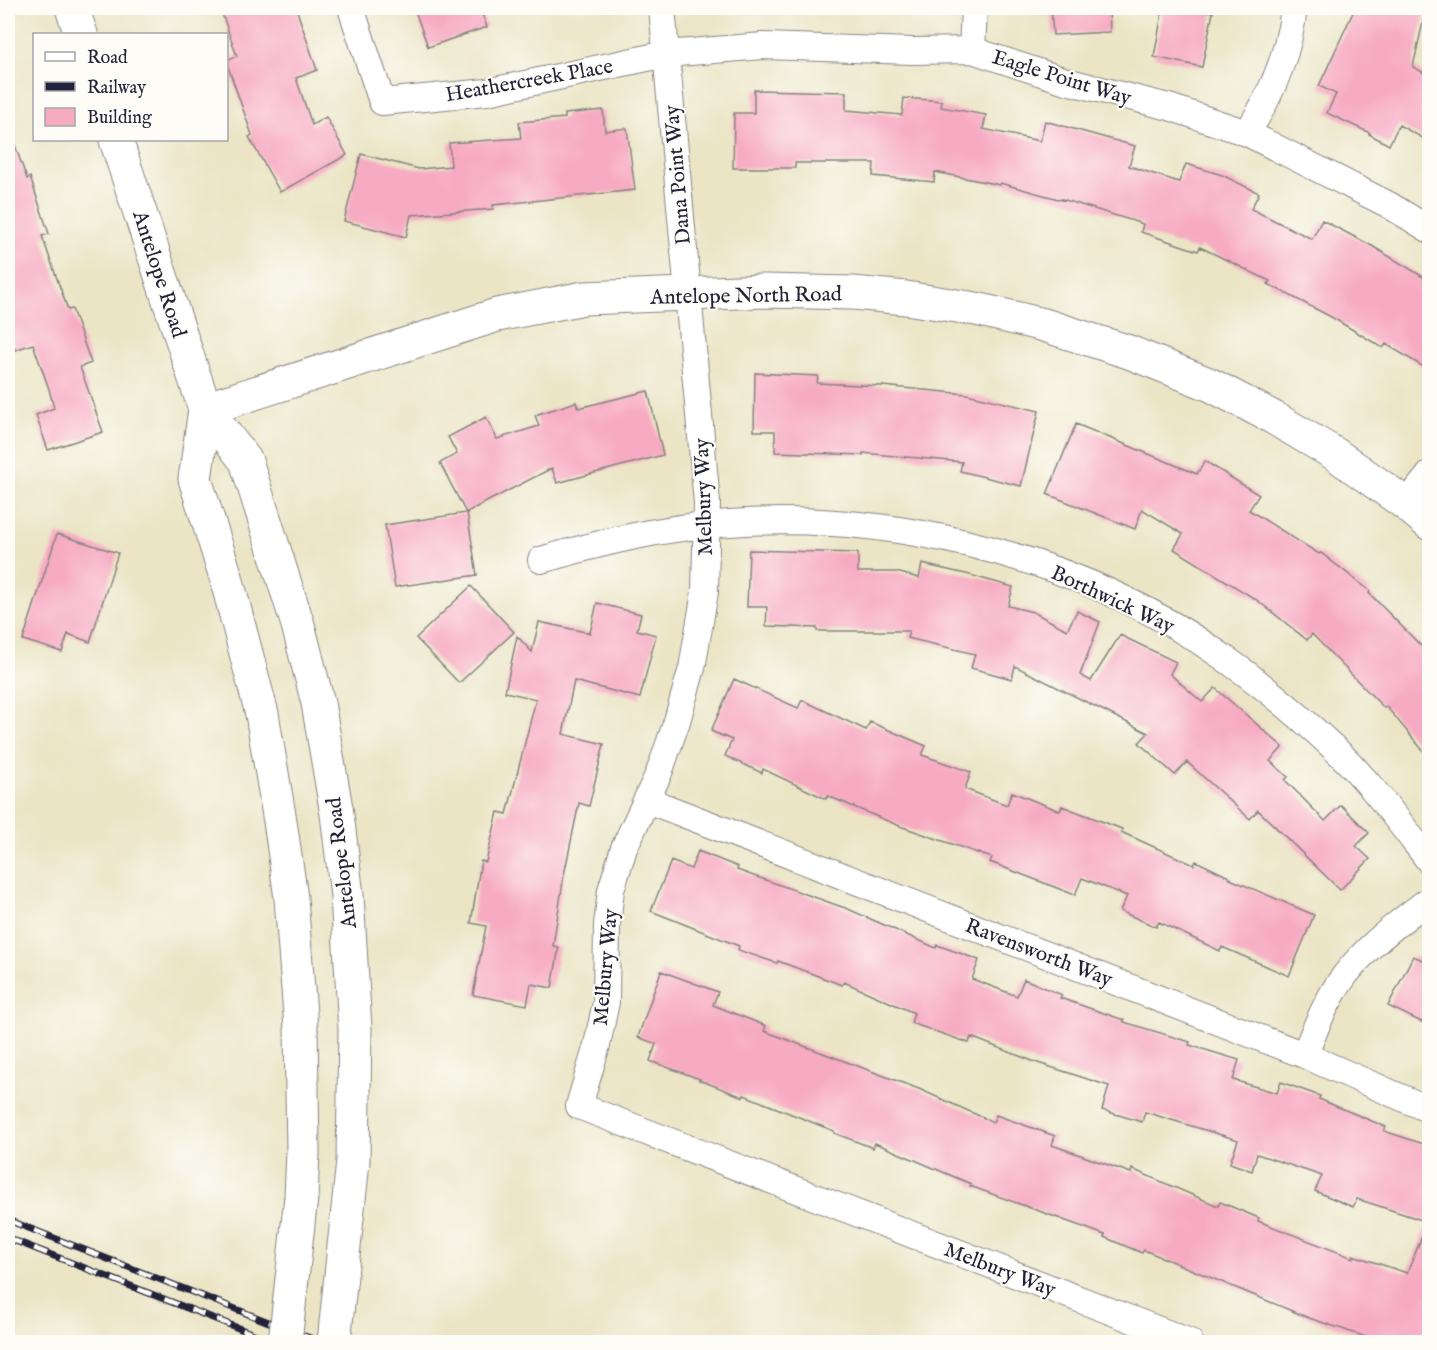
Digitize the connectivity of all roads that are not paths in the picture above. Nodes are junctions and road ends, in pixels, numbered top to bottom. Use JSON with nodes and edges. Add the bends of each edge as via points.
{"nodes":[{"id":1,"x":72,"y":8,"type":"edge"},
{"id":2,"x":351,"y":8,"type":"edge"},
{"id":3,"x":662,"y":8,"type":"edge"},
{"id":4,"x":974,"y":8,"type":"edge"},
{"id":5,"x":1294,"y":8,"type":"edge"},
{"id":6,"x":81,"y":33,"type":"edge"},
{"id":7,"x":972,"y":50,"type":"junction"},
{"id":8,"x":666,"y":54,"type":"junction"},
{"id":9,"x":1247,"y":133,"type":"junction"},
{"id":10,"x":116,"y":141,"type":"edge"},
{"id":11,"x":1430,"y":230,"type":"edge"},
{"id":12,"x":688,"y":295,"type":"junction"},
{"id":13,"x":205,"y":409,"type":"junction"},
{"id":14,"x":1430,"y":474,"type":"edge"},
{"id":15,"x":1418,"y":514,"type":"edge"},
{"id":16,"x":708,"y":525,"type":"junction"},
{"id":17,"x":541,"y":560,"type":"dead end"},
{"id":18,"x":647,"y":800,"type":"junction"},
{"id":19,"x":1430,"y":862,"type":"edge"},
{"id":20,"x":1430,"y":899,"type":"edge"},
{"id":21,"x":1305,"y":1055,"type":"junction"},
{"id":22,"x":1430,"y":1110,"type":"edge"},
{"id":23,"x":285,"y":1342,"type":"edge"},
{"id":24,"x":334,"y":1342,"type":"edge"},
{"id":25,"x":1190,"y":1342,"type":"edge"}],
"edges":[{"from":1,"to":6,"type":"main road"},
{"from":2,"to":8,"type":"street","name":"Heathercreek Place","via":[[382,102],[487,92]]},
{"from":3,"to":8,"type":"street","name":"Dana Point Way"},
{"from":4,"to":7,"type":"street"},
{"from":5,"to":9,"type":"street","via":[[1277,75]]},
{"from":7,"to":8,"type":"street","name":"Eagle Point Way","via":[[763,46]]},
{"from":7,"to":9,"type":"street","name":"Eagle Point Way"},
{"from":8,"to":12,"type":"street","name":"Dana Point Way"},
{"from":9,"to":11,"type":"street","name":"Eagle Point Way"},
{"from":10,"to":13,"type":"main road","name":"Antelope Road"},
{"from":12,"to":13,"type":"main road","name":"Antelope North Road","via":[[584,298],[497,315]]},
{"from":12,"to":15,"type":"main road","name":"Antelope North Road","via":[[765,291],[853,293],[976,309],[1044,325],[1129,351],[1211,386],[1335,454]]},
{"from":12,"to":16,"type":"street","name":"Melbury Way"},
{"from":13,"to":23,"type":"main road","name":"Antelope Road","bridge":true,"via":[[195,479],[262,714],[291,898],[301,1028],[301,1197]]},
{"from":13,"to":24,"type":"main road","name":"Antelope Road","via":[[246,461],[298,626],[320,714],[337,814],[352,958],[355,1052],[353,1161]]},
{"from":14,"to":15,"type":"street"},
{"from":16,"to":17,"type":"street","name":"Borthwick Way","via":[[608,542]]},
{"from":16,"to":18,"type":"street","name":"Melbury Way","via":[[705,592],[692,668]]},
{"from":16,"to":19,"type":"street","name":"Borthwick Way","via":[[825,523],[906,531],[1039,564],[1102,590],[1164,620],[1222,656],[1287,706],[1338,752]]},
{"from":18,"to":21,"type":"street","name":"Ravensworth Way"},
{"from":18,"to":25,"type":"street","name":"Melbury Way","via":[[624,848],[611,890],[606,1002],[579,1106]]},
{"from":20,"to":21,"type":"street","via":[[1383,934],[1352,966],[1327,1002]]},
{"from":21,"to":22,"type":"street","name":"Ravensworth Way"}]}
